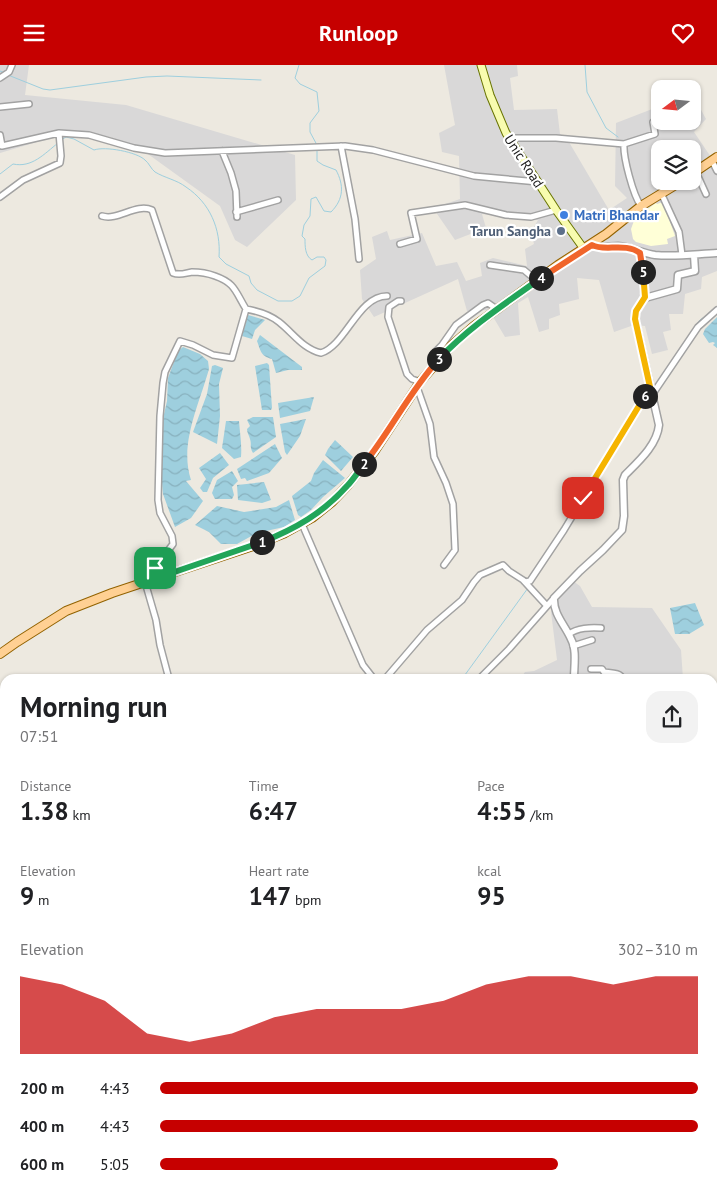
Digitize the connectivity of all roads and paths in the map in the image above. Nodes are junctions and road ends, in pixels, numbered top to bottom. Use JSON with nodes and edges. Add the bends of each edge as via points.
{"nodes":[{"id":1,"x":12,"y":65,"type":"edge"},
{"id":2,"x":481,"y":65,"type":"edge"},
{"id":3,"x":5,"y":75,"type":"edge"},
{"id":4,"x":29,"y":104,"type":"dead end"},
{"id":5,"x":0,"y":107,"type":"edge"},
{"id":6,"x":654,"y":130,"type":"edge"},
{"id":7,"x":0,"y":135,"type":"edge"},
{"id":8,"x":59,"y":135,"type":"junction"},
{"id":9,"x":509,"y":138,"type":"junction"},
{"id":10,"x":624,"y":144,"type":"junction"},
{"id":11,"x":341,"y":146,"type":"junction"},
{"id":12,"x":222,"y":151,"type":"junction"},
{"id":13,"x":714,"y":159,"type":"edge"},
{"id":14,"x":701,"y":168,"type":"edge"},
{"id":15,"x":717,"y":171,"type":"edge"},
{"id":16,"x":538,"y":182,"type":"junction"},
{"id":17,"x":701,"y":185,"type":"edge"},
{"id":18,"x":669,"y":190,"type":"edge"},
{"id":19,"x":706,"y":194,"type":"dead end"},
{"id":20,"x":662,"y":195,"type":"junction"},
{"id":21,"x":0,"y":197,"type":"edge"},
{"id":22,"x":278,"y":200,"type":"dead end"},
{"id":23,"x":641,"y":207,"type":"junction"},
{"id":24,"x":556,"y":210,"type":"junction"},
{"id":25,"x":102,"y":215,"type":"dead end"},
{"id":26,"x":400,"y":244,"type":"dead end"},
{"id":27,"x":588,"y":247,"type":"junction"},
{"id":28,"x":640,"y":253,"type":"junction"},
{"id":29,"x":717,"y":253,"type":"edge"},
{"id":30,"x":682,"y":255,"type":"junction"},
{"id":31,"x":694,"y":255,"type":"junction"},
{"id":32,"x":359,"y":259,"type":"dead end"},
{"id":33,"x":490,"y":265,"type":"dead end"},
{"id":34,"x":537,"y":281,"type":"junction"},
{"id":35,"x":387,"y":297,"type":"dead end"},
{"id":36,"x":645,"y":297,"type":"junction"},
{"id":37,"x":401,"y":301,"type":"dead end"},
{"id":38,"x":246,"y":309,"type":"junction"},
{"id":39,"x":498,"y":310,"type":"junction"},
{"id":40,"x":717,"y":310,"type":"edge"},
{"id":41,"x":440,"y":358,"type":"junction"},
{"id":42,"x":418,"y":384,"type":"junction"},
{"id":43,"x":650,"y":387,"type":"junction"},
{"id":44,"x":652,"y":395,"type":"junction"},
{"id":45,"x":302,"y":524,"type":"junction"},
{"id":46,"x":444,"y":565,"type":"dead end"},
{"id":47,"x":148,"y":581,"type":"junction"},
{"id":48,"x":526,"y":583,"type":"junction"},
{"id":49,"x":554,"y":598,"type":"junction"},
{"id":50,"x":547,"y":605,"type":"junction"},
{"id":51,"x":602,"y":628,"type":"dead end"},
{"id":52,"x":568,"y":634,"type":"junction"},
{"id":53,"x":592,"y":640,"type":"dead end"},
{"id":54,"x":574,"y":646,"type":"junction"},
{"id":55,"x":0,"y":654,"type":"edge"},
{"id":56,"x":591,"y":669,"type":"dead end"},
{"id":57,"x":168,"y":674,"type":"edge"},
{"id":58,"x":370,"y":674,"type":"edge"},
{"id":59,"x":389,"y":674,"type":"edge"},
{"id":60,"x":484,"y":674,"type":"edge"},
{"id":61,"x":574,"y":674,"type":"edge"},
{"id":62,"x":612,"y":674,"type":"edge"}],
"edges":[{"from":1,"to":3,"type":"street"},
{"from":2,"to":9,"type":"main road","name":"Unic Road"},
{"from":4,"to":5,"type":"street"},
{"from":6,"to":10,"type":"street","via":[[655,134]]},
{"from":7,"to":8,"type":"street","via":[[2,146]]},
{"from":8,"to":12,"type":"street","via":[[89,135],[154,152]]},
{"from":8,"to":21,"type":"street","via":[[60,163],[23,179]]},
{"from":9,"to":10,"type":"street"},
{"from":9,"to":16,"type":"main road","name":"Unic Road"},
{"from":10,"to":23,"type":"street","via":[[623,154]]},
{"from":11,"to":12,"type":"street"},
{"from":11,"to":16,"type":"street","via":[[373,150],[474,176]]},
{"from":11,"to":32,"type":"street"},
{"from":12,"to":22,"type":"street","via":[[236,191],[236,215]]},
{"from":13,"to":14,"type":"main road"},
{"from":13,"to":15,"type":"street"},
{"from":16,"to":24,"type":"main road","name":"Unic Road"},
{"from":17,"to":19,"type":"street"},
{"from":18,"to":20,"type":"main road"},
{"from":20,"to":23,"type":"main road"},
{"from":20,"to":30,"type":"street","via":[[679,232]]},
{"from":23,"to":27,"type":"main road"},
{"from":24,"to":26,"type":"street","via":[[531,217],[506,215],[465,205],[411,213],[417,239]]},
{"from":24,"to":27,"type":"main road","name":"Unic Road"},
{"from":25,"to":38,"type":"street","via":[[113,216],[146,207],[152,210],[173,273],[202,272],[227,280]]},
{"from":27,"to":28,"type":"street","via":[[619,247]]},
{"from":27,"to":34,"type":"main road"},
{"from":28,"to":30,"type":"street"},
{"from":28,"to":36,"type":"street"},
{"from":29,"to":31,"type":"street"},
{"from":30,"to":31,"type":"street"},
{"from":31,"to":36,"type":"street","via":[[695,271],[678,275],[677,289]]},
{"from":33,"to":34,"type":"street","via":[[524,270]]},
{"from":34,"to":39,"type":"main road"},
{"from":35,"to":38,"type":"street","via":[[379,297],[364,308],[330,349],[321,353],[300,341],[271,317]]},
{"from":36,"to":43,"type":"street","via":[[635,319]]},
{"from":37,"to":42,"type":"street","via":[[389,307],[388,317],[407,374]]},
{"from":38,"to":47,"type":"street","via":[[232,358],[213,355],[180,341],[165,372],[160,416],[158,500],[173,544]]},
{"from":39,"to":41,"type":"main road","via":[[474,326]]},
{"from":39,"to":41,"type":"street","via":[[488,303],[456,325],[434,353]]},
{"from":40,"to":44,"type":"street","via":[[698,327]]},
{"from":41,"to":42,"type":"main road"},
{"from":42,"to":45,"type":"main road","via":[[374,452],[348,485],[332,502]]},
{"from":42,"to":46,"type":"street","via":[[430,424],[434,457],[453,504],[455,550]]},
{"from":43,"to":44,"type":"street"},
{"from":43,"to":48,"type":"street","via":[[555,544]]},
{"from":44,"to":49,"type":"street","via":[[658,434],[623,480],[622,530]]},
{"from":45,"to":47,"type":"main road","via":[[250,547]]},
{"from":45,"to":58,"type":"street","via":[[363,665]]},
{"from":47,"to":55,"type":"main road","via":[[66,611]]},
{"from":47,"to":57,"type":"street"},
{"from":48,"to":50,"type":"street"},
{"from":48,"to":59,"type":"street","via":[[503,565],[480,575],[462,600],[427,630]]},
{"from":49,"to":50,"type":"street"},
{"from":49,"to":52,"type":"street","via":[[560,621]]},
{"from":50,"to":60,"type":"street"},
{"from":51,"to":52,"type":"street"},
{"from":52,"to":54,"type":"street"},
{"from":53,"to":54,"type":"street"},
{"from":54,"to":61,"type":"street"},
{"from":56,"to":62,"type":"street","via":[[602,669],[604,673]]}]}
